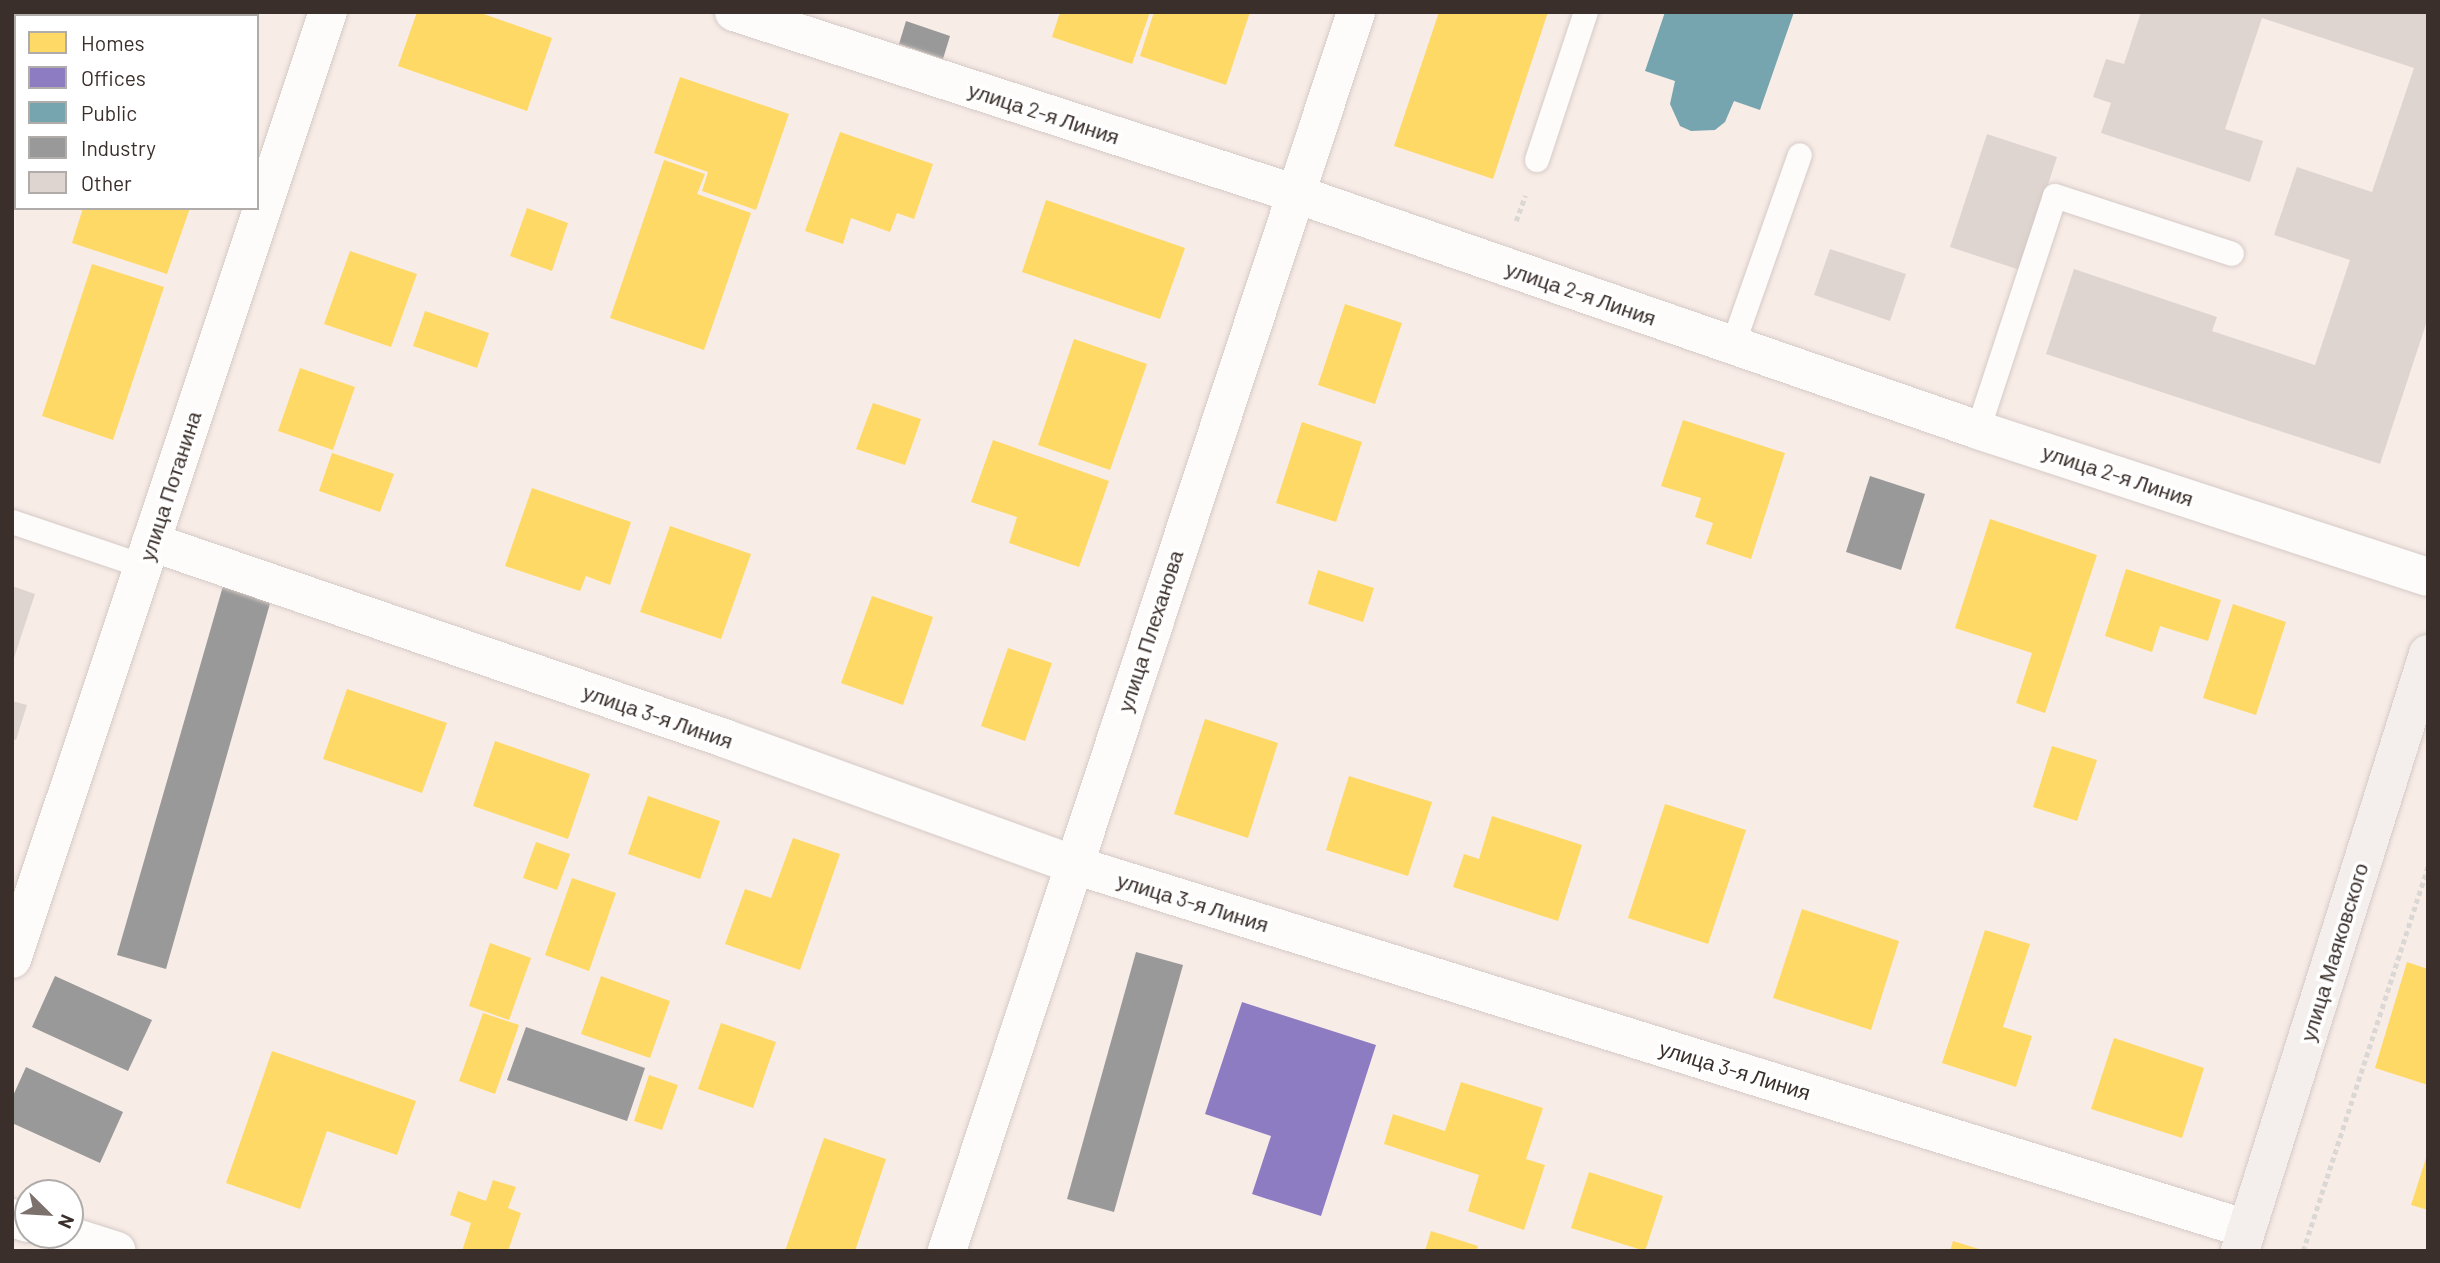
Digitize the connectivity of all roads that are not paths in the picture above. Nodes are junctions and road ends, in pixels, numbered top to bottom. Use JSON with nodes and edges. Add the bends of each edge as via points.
{"nodes":[{"id":1,"x":328,"y":12,"type":"edge"},
{"id":2,"x":734,"y":12,"type":"edge"},
{"id":3,"x":1356,"y":12,"type":"edge"},
{"id":4,"x":1586,"y":12,"type":"edge"},
{"id":5,"x":1800,"y":155,"type":"dead end"},
{"id":6,"x":1537,"y":160,"type":"road end"},
{"id":7,"x":1293,"y":193,"type":"junction"},
{"id":8,"x":2232,"y":254,"type":"dead end"},
{"id":9,"x":1733,"y":345,"type":"junction"},
{"id":10,"x":1978,"y":430,"type":"junction"},
{"id":11,"x":12,"y":522,"type":"edge"},
{"id":12,"x":147,"y":554,"type":"junction"},
{"id":13,"x":2428,"y":577,"type":"edge"},
{"id":14,"x":2428,"y":654,"type":"edge"},
{"id":15,"x":1074,"y":865,"type":"junction"},
{"id":16,"x":23,"y":889,"type":"edge"},
{"id":17,"x":12,"y":959,"type":"edge"},
{"id":18,"x":84,"y":1240,"type":"edge"},
{"id":19,"x":2244,"y":1240,"type":"edge"},
{"id":20,"x":117,"y":1251,"type":"edge"},
{"id":21,"x":947,"y":1251,"type":"edge"}],
"edges":[{"from":1,"to":12,"type":"street","name":"улица Потанина"},
{"from":2,"to":7,"type":"street","name":"улица 2-я Линия"},
{"from":3,"to":7,"type":"street","name":"улица Плеханова"},
{"from":4,"to":6,"type":"lane"},
{"from":5,"to":9,"type":"lane"},
{"from":7,"to":9,"type":"street","name":"улица 2-я Линия"},
{"from":7,"to":15,"type":"street","name":"улица Плеханова"},
{"from":8,"to":10,"type":"lane","via":[[2055,196]]},
{"from":9,"to":10,"type":"street","name":"улица 2-я Линия"},
{"from":10,"to":13,"type":"street","name":"улица 2-я Линия"},
{"from":11,"to":12,"type":"lane"},
{"from":12,"to":15,"type":"street","name":"улица 3-я Линия","via":[[724,738]]},
{"from":12,"to":16,"type":"street","name":"улица Потанина"},
{"from":14,"to":19,"type":"main road","name":"улица Маяковского"},
{"from":15,"to":19,"type":"street","name":"улица 3-я Линия"},
{"from":15,"to":21,"type":"street","name":"улица Плеханова"},
{"from":16,"to":17,"type":"street","name":"улица Потанина"},
{"from":18,"to":20,"type":"street"}]}
